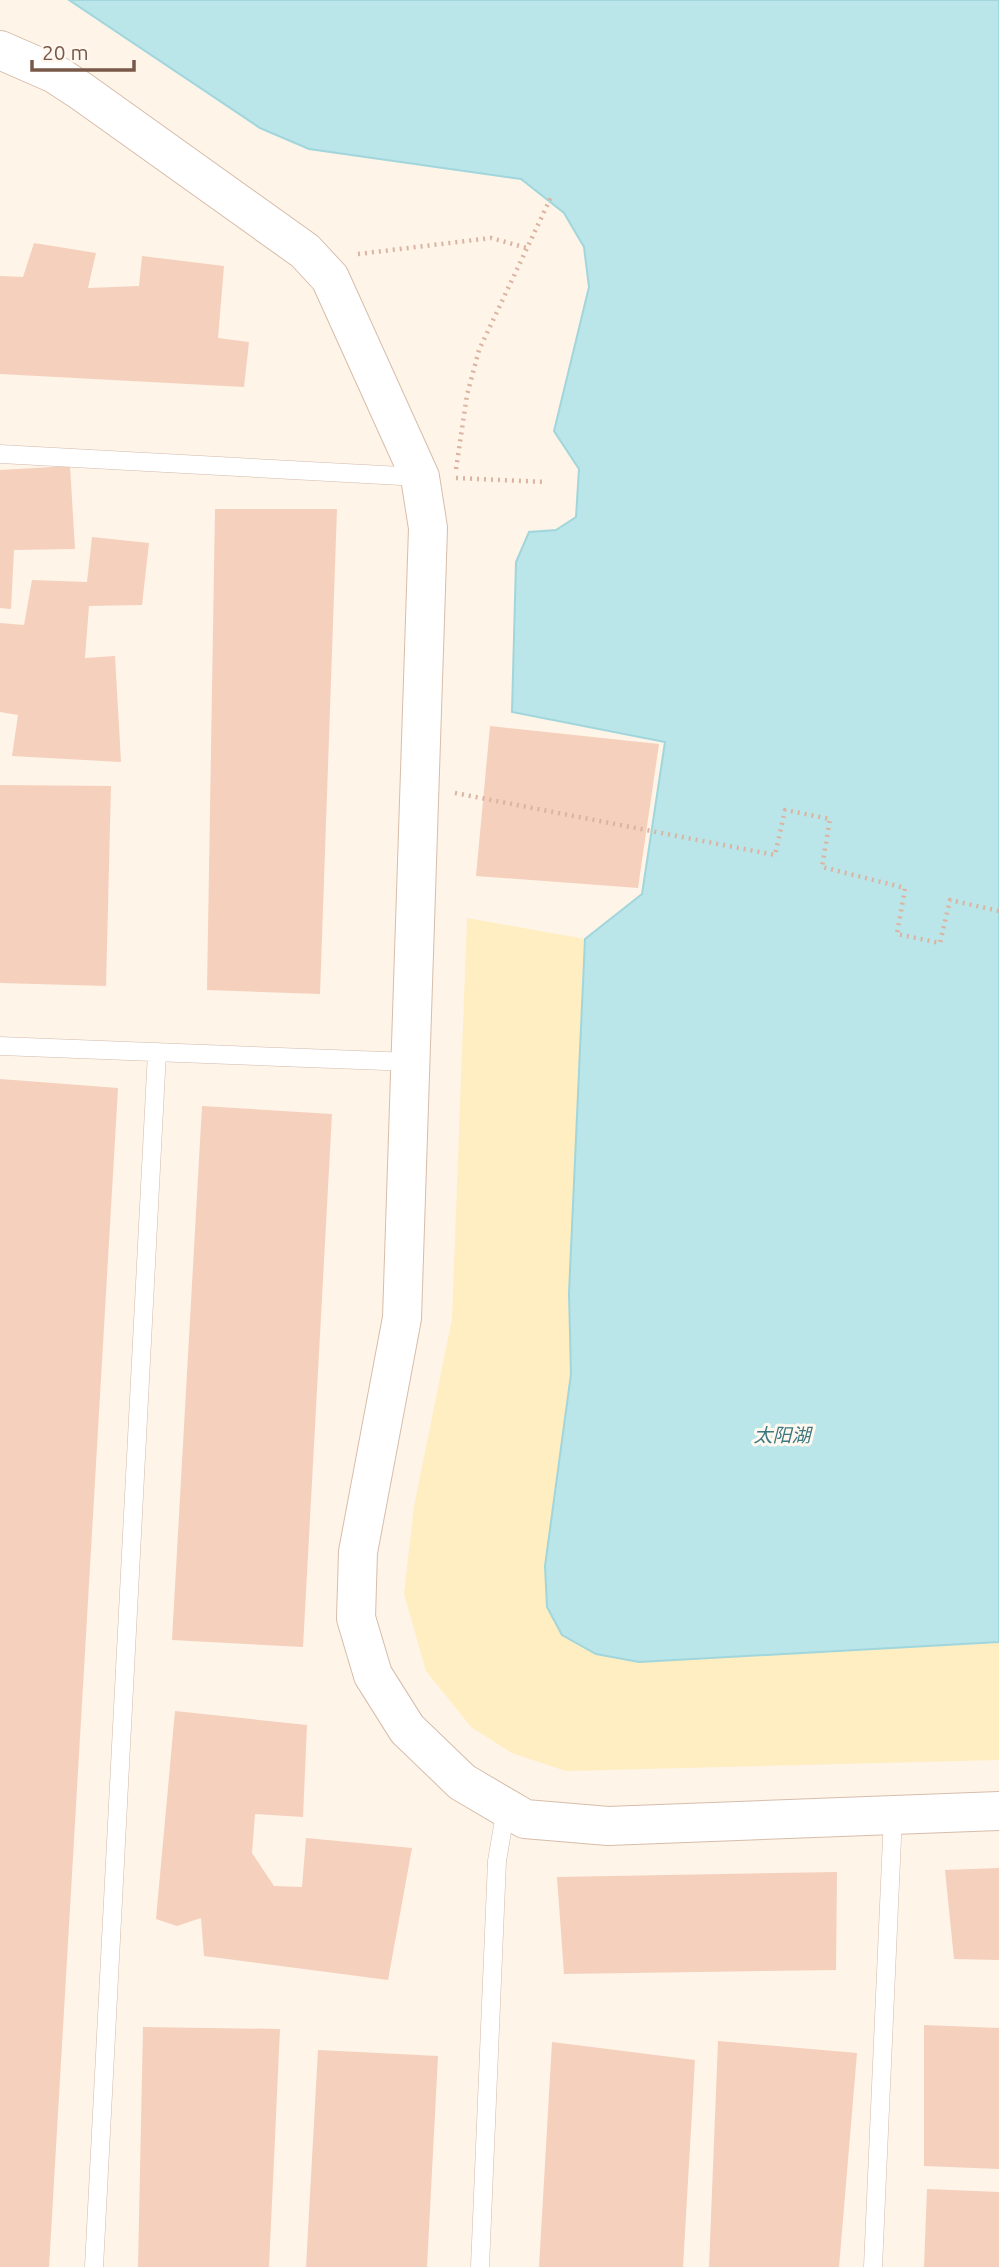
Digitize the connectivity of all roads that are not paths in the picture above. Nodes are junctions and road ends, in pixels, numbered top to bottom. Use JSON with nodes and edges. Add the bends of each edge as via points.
{"nodes":[{"id":1,"x":0,"y":50,"type":"edge"},
{"id":2,"x":0,"y":454,"type":"edge"},
{"id":3,"x":437,"y":477,"type":"junction"},
{"id":4,"x":0,"y":1046,"type":"edge"},
{"id":5,"x":157,"y":1052,"type":"junction"},
{"id":6,"x":411,"y":1062,"type":"junction"},
{"id":7,"x":506,"y":1808,"type":"junction"},
{"id":8,"x":999,"y":1811,"type":"edge"},
{"id":9,"x":893,"y":1815,"type":"junction"},
{"id":10,"x":94,"y":2267,"type":"edge"},
{"id":11,"x":480,"y":2267,"type":"edge"},
{"id":12,"x":873,"y":2267,"type":"edge"}],
"edges":[{"from":1,"to":3,"type":"street","via":[[81,91],[305,251],[330,278]]},
{"from":2,"to":3,"type":"lane"},
{"from":3,"to":6,"type":"street","via":[[428,528]]},
{"from":4,"to":5,"type":"lane"},
{"from":5,"to":6,"type":"lane"},
{"from":5,"to":10,"type":"lane"},
{"from":6,"to":7,"type":"street","via":[[402,1318],[358,1552],[356,1618],[373,1675],[407,1730],[463,1782]]},
{"from":7,"to":9,"type":"street","via":[[525,1819],[608,1826]]},
{"from":7,"to":11,"type":"lane","via":[[497,1861]]},
{"from":8,"to":9,"type":"street"},
{"from":9,"to":12,"type":"lane"}]}
